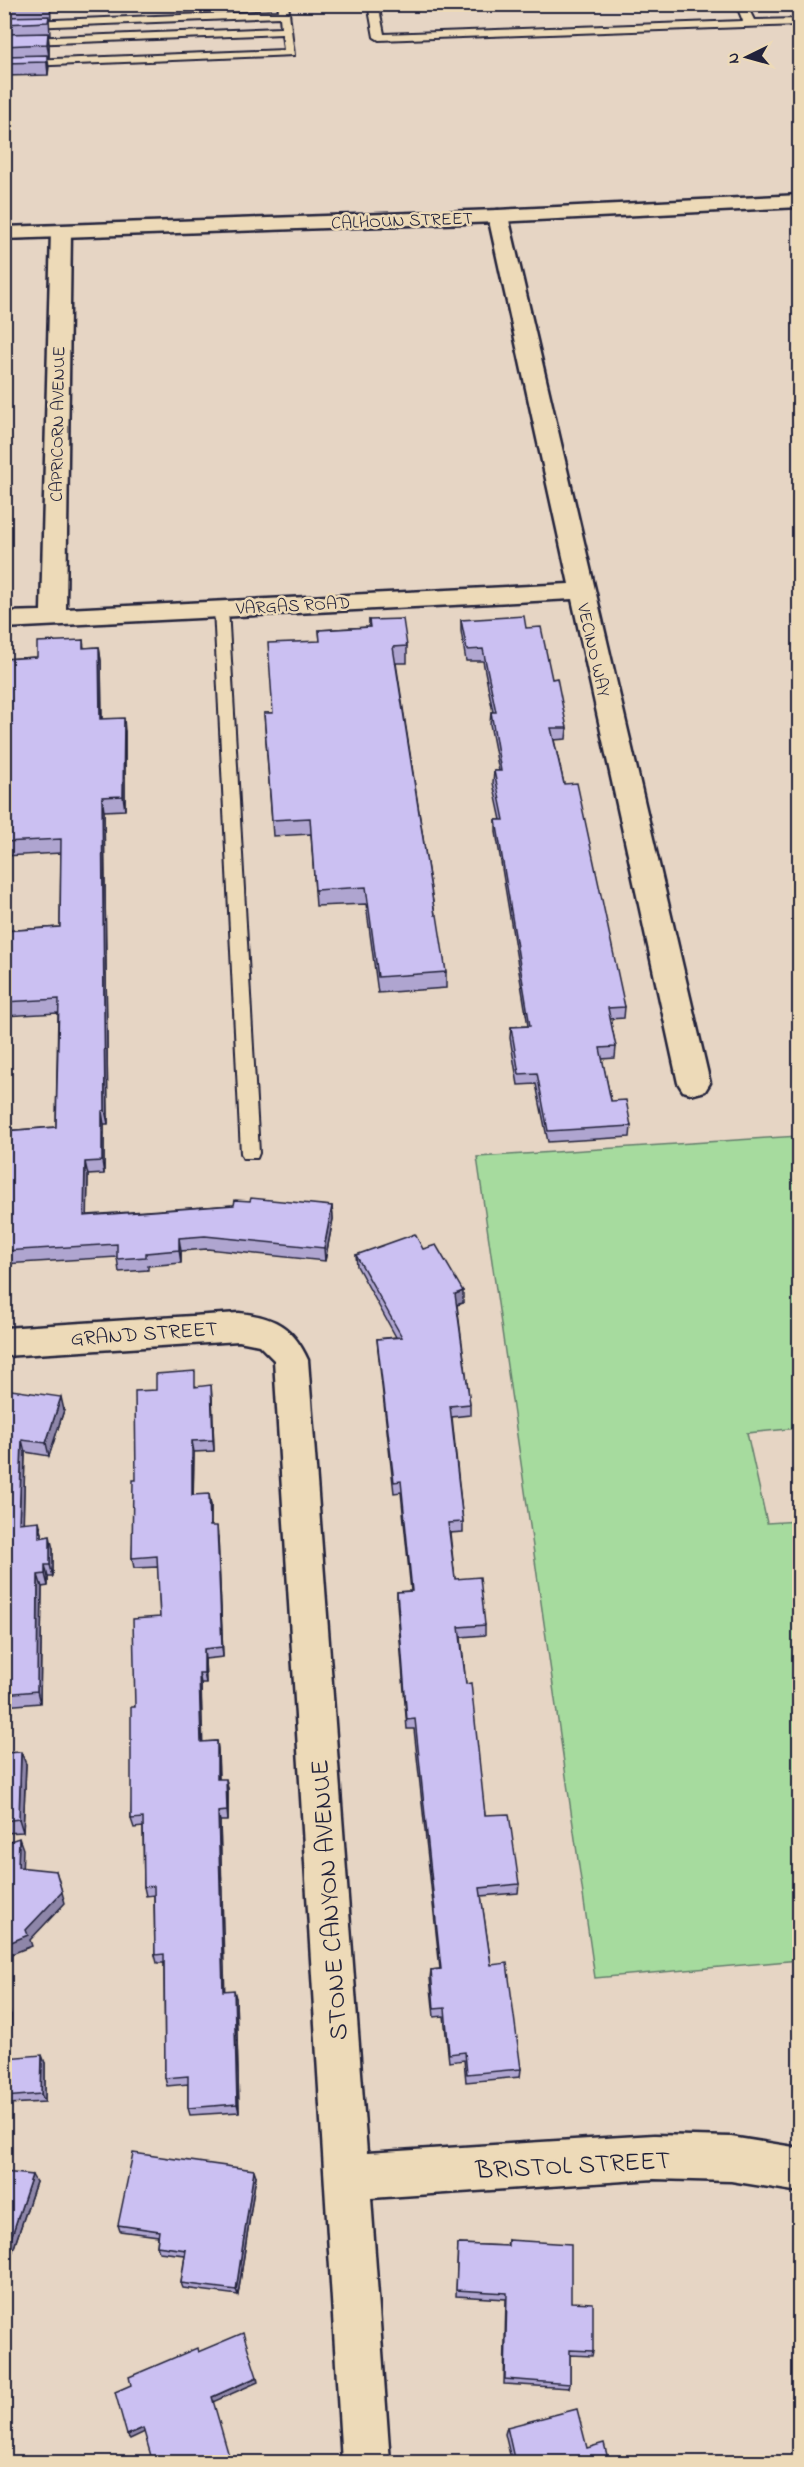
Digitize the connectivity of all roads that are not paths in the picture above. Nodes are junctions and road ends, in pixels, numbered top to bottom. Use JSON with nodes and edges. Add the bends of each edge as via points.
{"nodes":[{"id":1,"x":84,"y":4,"type":"edge"},
{"id":2,"x":373,"y":4,"type":"edge"},
{"id":3,"x":741,"y":4,"type":"edge"},
{"id":4,"x":33,"y":5,"type":"edge"},
{"id":5,"x":4,"y":8,"type":"edge"},
{"id":6,"x":284,"y":9,"type":"edge"},
{"id":7,"x":800,"y":22,"type":"edge"},
{"id":8,"x":32,"y":24,"type":"junction"},
{"id":9,"x":750,"y":24,"type":"junction"},
{"id":10,"x":4,"y":25,"type":"edge"},
{"id":11,"x":287,"y":32,"type":"junction"},
{"id":12,"x":31,"y":41,"type":"junction"},
{"id":13,"x":4,"y":42,"type":"edge"},
{"id":14,"x":30,"y":63,"type":"junction"},
{"id":15,"x":4,"y":64,"type":"edge"},
{"id":16,"x":800,"y":201,"type":"edge"},
{"id":17,"x":498,"y":216,"type":"junction"},
{"id":18,"x":60,"y":231,"type":"junction"},
{"id":19,"x":4,"y":232,"type":"edge"},
{"id":20,"x":581,"y":591,"type":"junction"},
{"id":21,"x":221,"y":609,"type":"junction"},
{"id":22,"x":53,"y":617,"type":"junction"},
{"id":23,"x":4,"y":620,"type":"edge"},
{"id":24,"x":694,"y":1083,"type":"dead end"},
{"id":25,"x":250,"y":1154,"type":"dead end"},
{"id":26,"x":281,"y":1341,"type":"joint"},
{"id":27,"x":4,"y":1342,"type":"edge"},
{"id":28,"x":800,"y":2170,"type":"edge"},
{"id":29,"x":346,"y":2177,"type":"junction"},
{"id":30,"x":366,"y":2463,"type":"edge"}],
"edges":[{"from":1,"to":4,"type":"lane"},
{"from":2,"to":9,"type":"lane","via":[[379,37]]},
{"from":3,"to":9,"type":"lane"},
{"from":4,"to":5,"type":"lane"},
{"from":4,"to":8,"type":"lane"},
{"from":6,"to":8,"type":"lane"},
{"from":6,"to":11,"type":"lane"},
{"from":7,"to":9,"type":"lane"},
{"from":8,"to":10,"type":"lane"},
{"from":8,"to":12,"type":"lane"},
{"from":11,"to":12,"type":"lane"},
{"from":11,"to":14,"type":"lane","via":[[290,53]]},
{"from":12,"to":13,"type":"lane"},
{"from":12,"to":14,"type":"lane"},
{"from":14,"to":15,"type":"lane"},
{"from":16,"to":17,"type":"street","name":"CALHOUN STREET"},
{"from":17,"to":18,"type":"street","name":"CALHOUN STREET"},
{"from":17,"to":20,"type":"street","name":"VECINO WAY"},
{"from":18,"to":19,"type":"street","name":"CALHOUN STREET"},
{"from":18,"to":22,"type":"street","name":"CAPRICORN AVENUE"},
{"from":20,"to":21,"type":"street","name":"VARGAS ROAD"},
{"from":20,"to":24,"type":"street","name":"VECINO WAY"},
{"from":21,"to":22,"type":"street","name":"VARGAS ROAD"},
{"from":21,"to":25,"type":"lane"},
{"from":22,"to":23,"type":"street","name":"VARGAS ROAD"},
{"from":26,"to":27,"type":"street","name":"GRAND STREET","via":[[266,1332],[239,1327]]},
{"from":26,"to":29,"type":"street","name":"STONE CANYON AVENUE","via":[[293,1368]]},
{"from":28,"to":29,"type":"street","name":"BRISTOL STREET","via":[[731,2159],[654,2157]]},
{"from":29,"to":30,"type":"street","name":"STONE CANYON AVENUE"}]}
